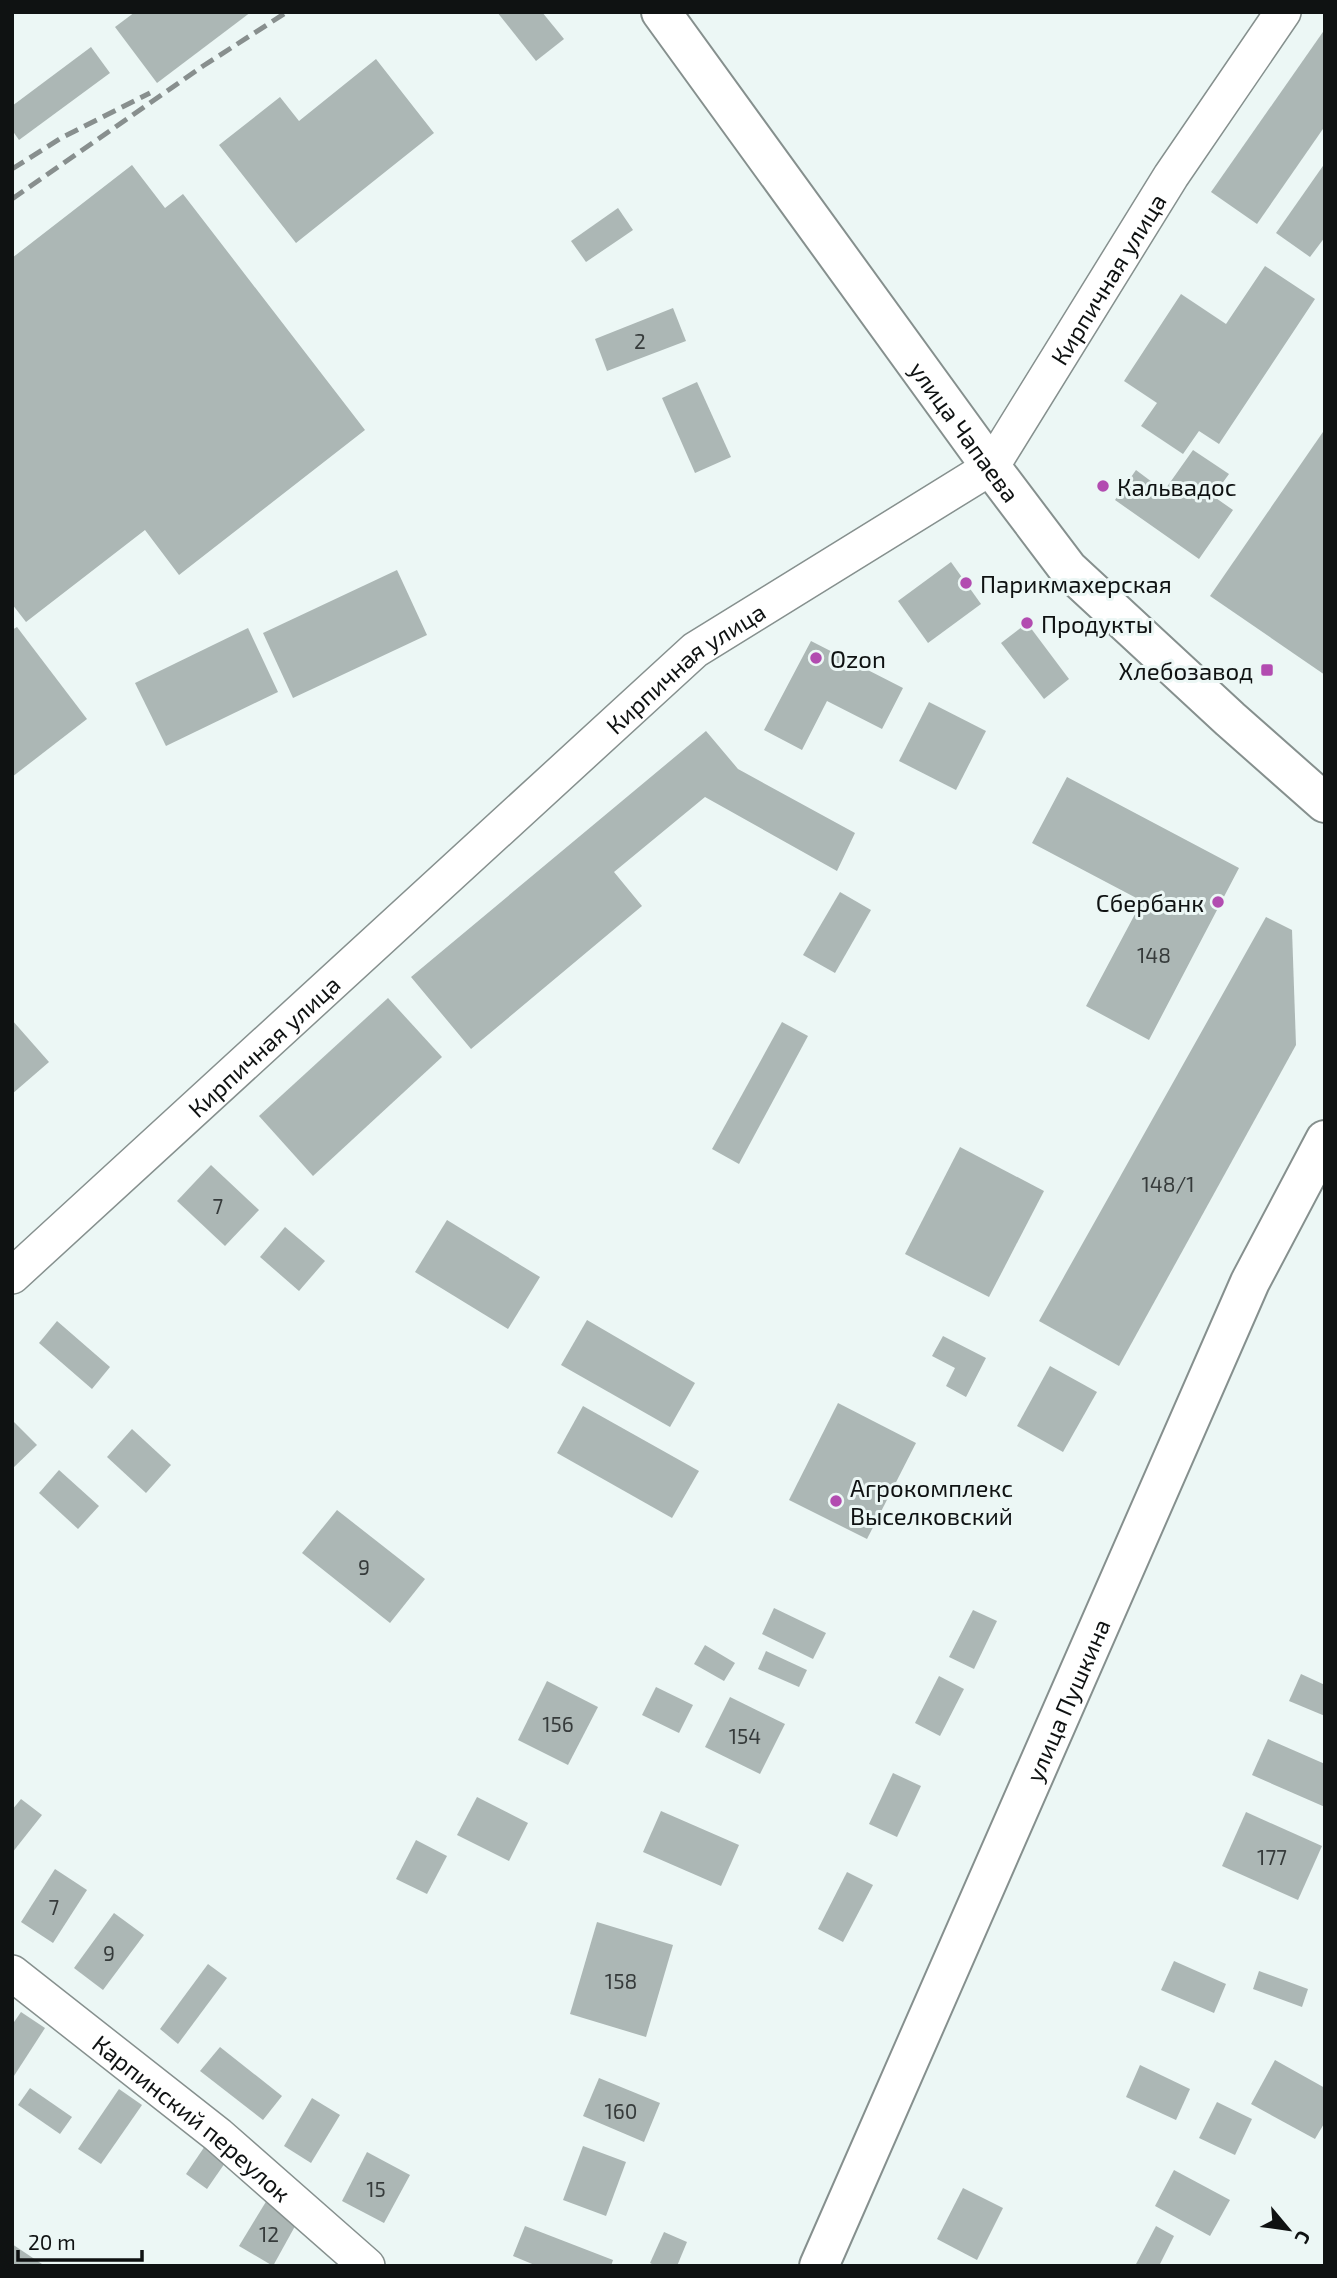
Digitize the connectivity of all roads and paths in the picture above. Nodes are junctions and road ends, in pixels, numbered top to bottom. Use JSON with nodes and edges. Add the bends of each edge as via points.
{"nodes":[{"id":1,"x":662,"y":12,"type":"edge"},
{"id":2,"x":1283,"y":12,"type":"edge"},
{"id":3,"x":991,"y":467,"type":"junction"},
{"id":4,"x":1325,"y":803,"type":"edge"},
{"id":5,"x":1325,"y":1140,"type":"edge"},
{"id":6,"x":12,"y":1276,"type":"edge"},
{"id":7,"x":12,"y":1973,"type":"edge"},
{"id":8,"x":367,"y":2266,"type":"edge"},
{"id":9,"x":819,"y":2266,"type":"edge"}],
"edges":[{"from":1,"to":3,"type":"main road","name":"улица Чапаева"},
{"from":2,"to":3,"type":"street","name":"Кирпичная улица","via":[[1171,176]]},
{"from":3,"to":4,"type":"main road","name":"улица Чапаева","via":[[1068,569]]},
{"from":3,"to":6,"type":"street","name":"Кирпичная улица","via":[[695,650]]},
{"from":5,"to":9,"type":"main road","name":"улица Пушкина","via":[[1250,1282]]},
{"from":7,"to":8,"type":"street","name":"Карпинский переулок","via":[[218,2135]]}]}
